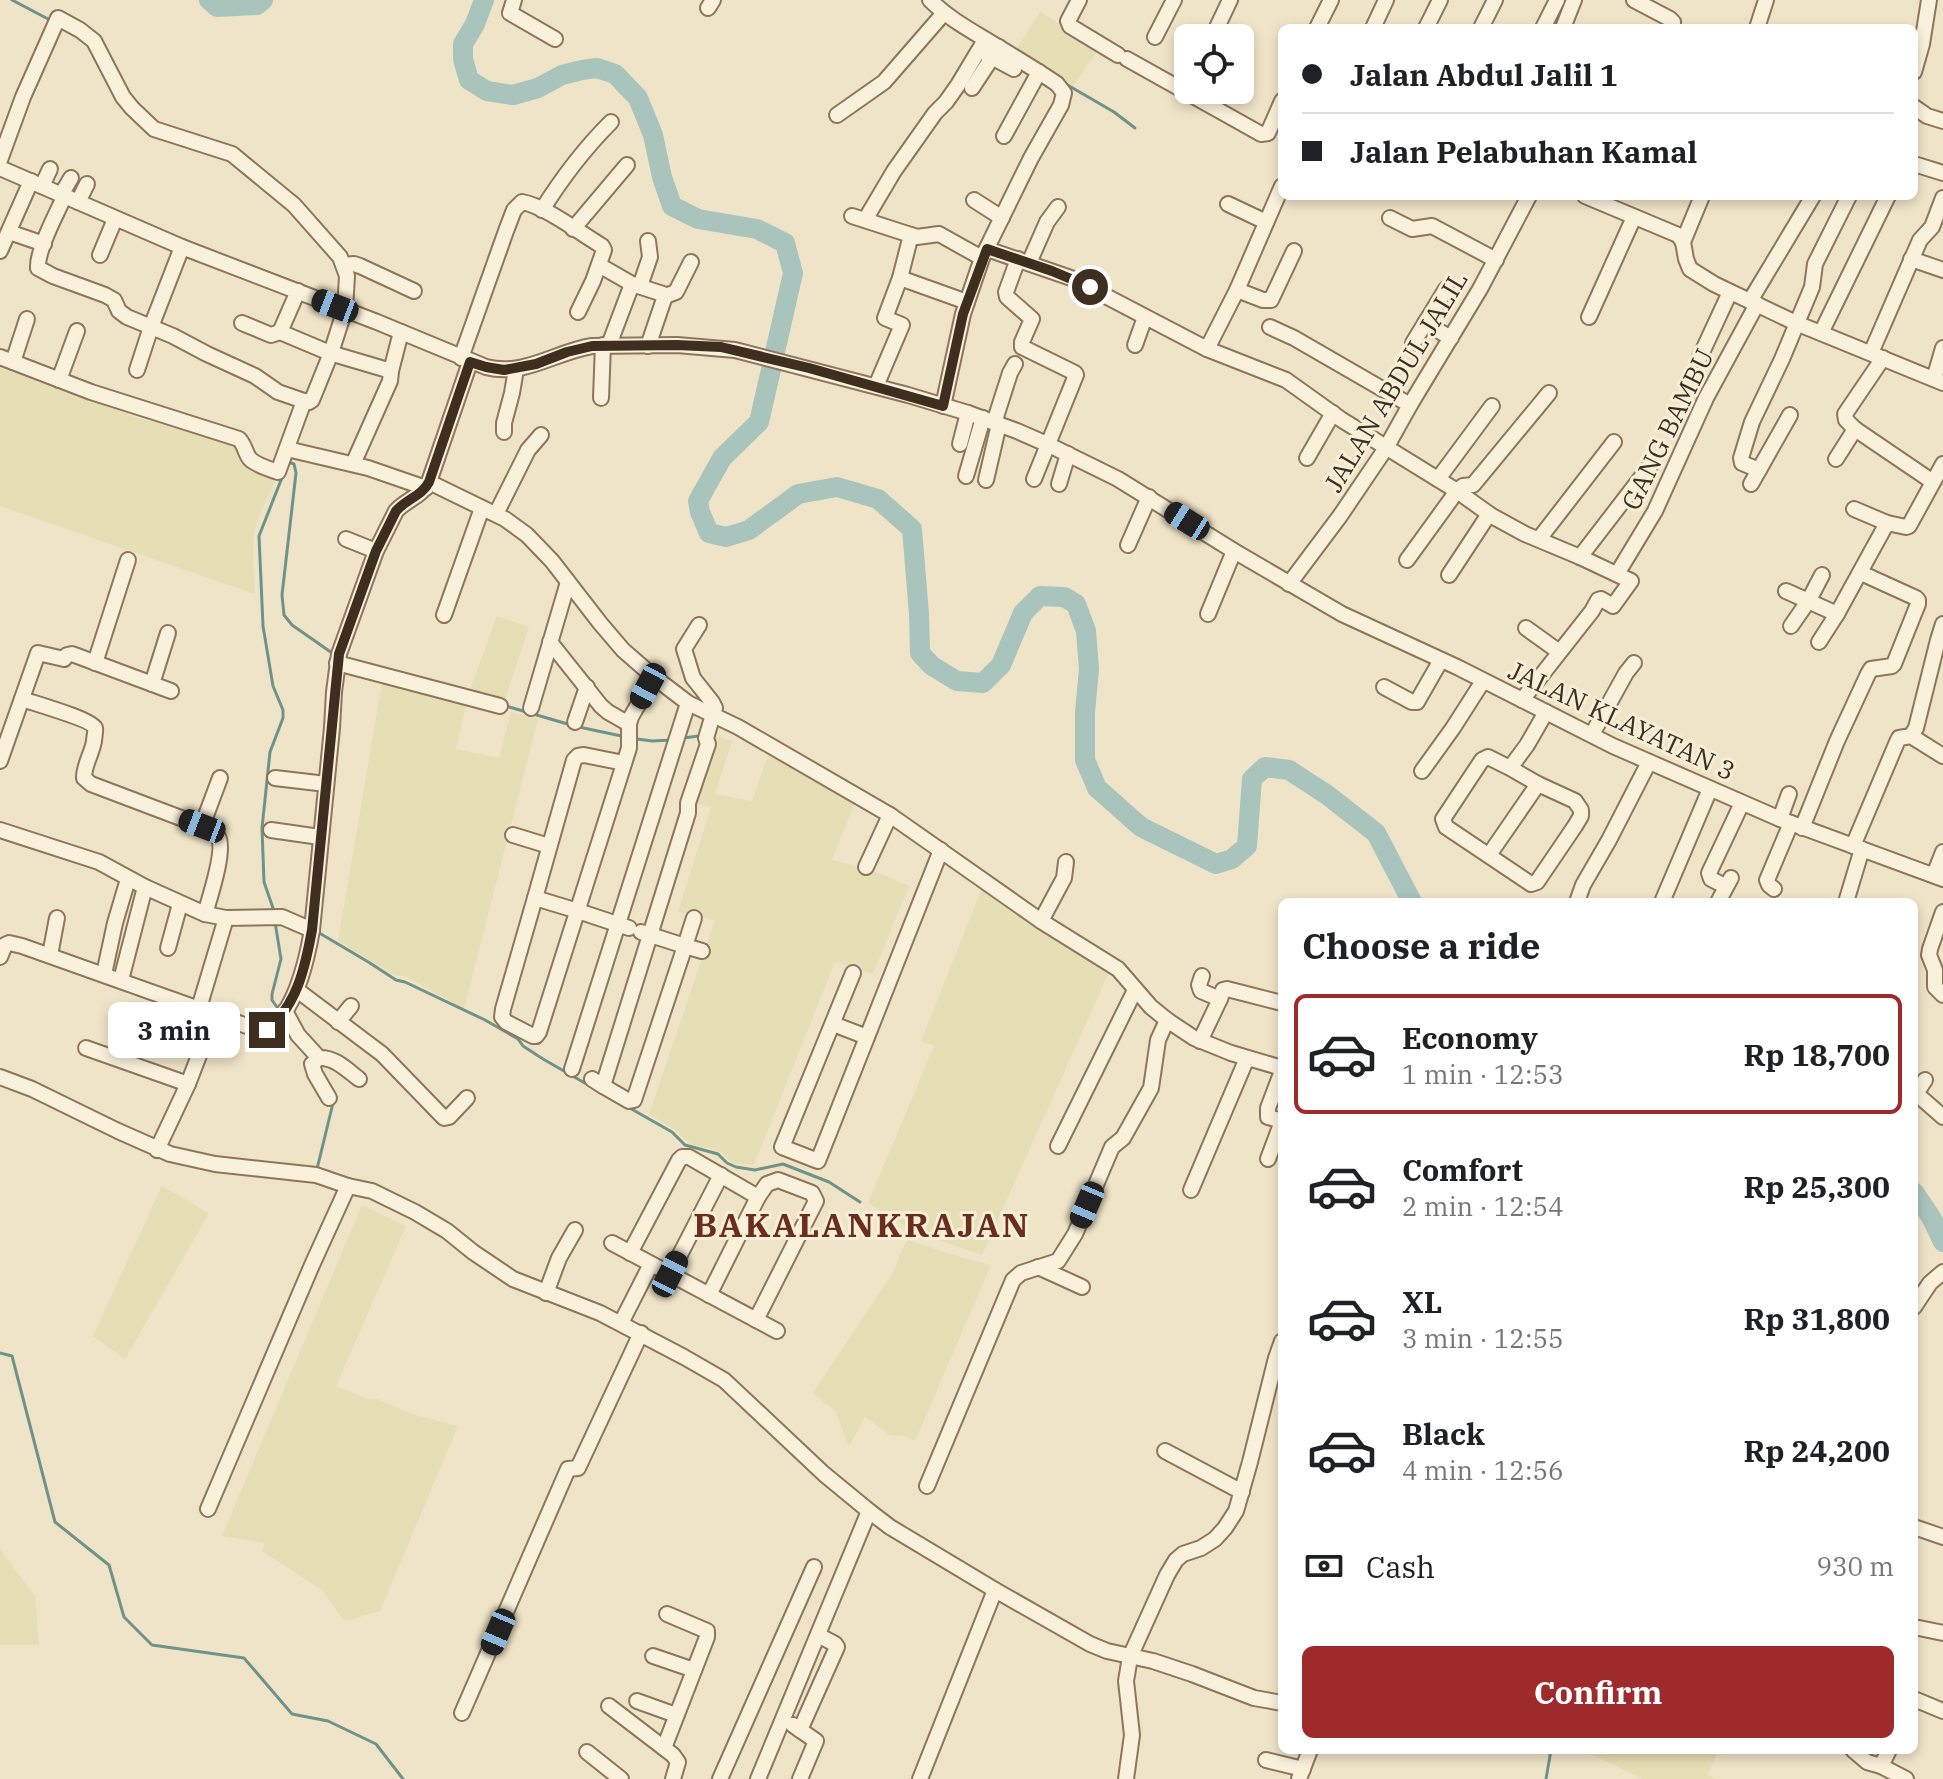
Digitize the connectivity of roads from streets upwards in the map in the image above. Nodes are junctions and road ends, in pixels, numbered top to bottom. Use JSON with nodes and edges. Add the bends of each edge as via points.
{"nodes":[{"id":1,"x":514,"y":0,"type":"edge"},
{"id":2,"x":930,"y":0,"type":"edge"},
{"id":3,"x":1079,"y":0,"type":"edge"},
{"id":4,"x":1174,"y":0,"type":"edge"},
{"id":5,"x":1230,"y":0,"type":"edge"},
{"id":6,"x":1331,"y":0,"type":"edge"},
{"id":7,"x":1386,"y":0,"type":"edge"},
{"id":8,"x":1440,"y":0,"type":"edge"},
{"id":9,"x":1495,"y":0,"type":"edge"},
{"id":10,"x":1557,"y":0,"type":"edge"},
{"id":11,"x":1574,"y":0,"type":"edge"},
{"id":12,"x":1634,"y":0,"type":"edge"},
{"id":13,"x":1766,"y":0,"type":"edge"},
{"id":14,"x":1929,"y":0,"type":"edge"},
{"id":15,"x":944,"y":13,"type":"junction"},
{"id":16,"x":1219,"y":24,"type":"edge"},
{"id":17,"x":1319,"y":24,"type":"edge"},
{"id":18,"x":1375,"y":24,"type":"edge"},
{"id":19,"x":1428,"y":24,"type":"edge"},
{"id":20,"x":1483,"y":24,"type":"edge"},
{"id":21,"x":1545,"y":24,"type":"edge"},
{"id":22,"x":1565,"y":24,"type":"edge"},
{"id":23,"x":1672,"y":24,"type":"edge"},
{"id":24,"x":1758,"y":24,"type":"edge"},
{"id":25,"x":1155,"y":37,"type":"dead end"},
{"id":26,"x":555,"y":39,"type":"dead end"},
{"id":27,"x":990,"y":49,"type":"junction"},
{"id":28,"x":1918,"y":58,"type":"edge"},
{"id":29,"x":1014,"y":69,"type":"dead end"},
{"id":30,"x":1039,"y":72,"type":"junction"},
{"id":31,"x":1174,"y":83,"type":"edge"},
{"id":32,"x":972,"y":88,"type":"dead end"},
{"id":33,"x":1212,"y":104,"type":"edge"},
{"id":34,"x":1278,"y":110,"type":"edge"},
{"id":35,"x":1918,"y":110,"type":"edge"},
{"id":36,"x":837,"y":115,"type":"dead end"},
{"id":37,"x":1943,"y":121,"type":"edge"},
{"id":38,"x":611,"y":122,"type":"dead end"},
{"id":39,"x":1004,"y":136,"type":"dead end"},
{"id":40,"x":0,"y":160,"type":"edge"},
{"id":41,"x":627,"y":165,"type":"dead end"},
{"id":42,"x":1918,"y":165,"type":"edge"},
{"id":43,"x":0,"y":168,"type":"edge"},
{"id":44,"x":50,"y":169,"type":"dead end"},
{"id":45,"x":1943,"y":173,"type":"edge"},
{"id":46,"x":71,"y":178,"type":"dead end"},
{"id":47,"x":37,"y":184,"type":"junction"},
{"id":48,"x":87,"y":184,"type":"dead end"},
{"id":49,"x":1278,"y":195,"type":"edge"},
{"id":50,"x":68,"y":198,"type":"junction"},
{"id":51,"x":1943,"y":198,"type":"edge"},
{"id":52,"x":974,"y":200,"type":"dead end"},
{"id":53,"x":1523,"y":200,"type":"edge"},
{"id":54,"x":1594,"y":200,"type":"edge"},
{"id":55,"x":1700,"y":200,"type":"edge"},
{"id":56,"x":1811,"y":200,"type":"edge"},
{"id":57,"x":1847,"y":200,"type":"edge"},
{"id":58,"x":1886,"y":200,"type":"edge"},
{"id":59,"x":1228,"y":204,"type":"dead end"},
{"id":60,"x":1058,"y":207,"type":"dead end"},
{"id":61,"x":542,"y":210,"type":"junction"},
{"id":62,"x":1634,"y":217,"type":"junction"},
{"id":63,"x":1002,"y":218,"type":"junction"},
{"id":64,"x":1390,"y":218,"type":"dead end"},
{"id":65,"x":115,"y":219,"type":"junction"},
{"id":66,"x":1266,"y":222,"type":"junction"},
{"id":67,"x":573,"y":229,"type":"junction"},
{"id":68,"x":9,"y":232,"type":"junction"},
{"id":69,"x":911,"y":235,"type":"junction"},
{"id":70,"x":648,"y":241,"type":"dead end"},
{"id":71,"x":1683,"y":242,"type":"junction"},
{"id":72,"x":44,"y":244,"type":"junction"},
{"id":73,"x":182,"y":247,"type":"junction"},
{"id":74,"x":0,"y":251,"type":"edge"},
{"id":75,"x":1294,"y":251,"type":"dead end"},
{"id":76,"x":984,"y":254,"type":"junction"},
{"id":77,"x":100,"y":255,"type":"dead end"},
{"id":78,"x":1911,"y":259,"type":"junction"},
{"id":79,"x":1496,"y":260,"type":"junction"},
{"id":80,"x":1023,"y":261,"type":"junction"},
{"id":81,"x":691,"y":262,"type":"dead end"},
{"id":82,"x":344,"y":265,"type":"junction"},
{"id":83,"x":599,"y":265,"type":"junction"},
{"id":84,"x":1943,"y":270,"type":"edge"},
{"id":85,"x":900,"y":278,"type":"junction"},
{"id":86,"x":636,"y":285,"type":"junction"},
{"id":87,"x":1446,"y":289,"type":"dead end"},
{"id":88,"x":1237,"y":290,"type":"junction"},
{"id":89,"x":298,"y":291,"type":"junction"},
{"id":90,"x":414,"y":291,"type":"dead end"},
{"id":91,"x":1730,"y":292,"type":"junction"},
{"id":92,"x":665,"y":296,"type":"junction"},
{"id":93,"x":967,"y":302,"type":"junction"},
{"id":94,"x":1754,"y":303,"type":"junction"},
{"id":95,"x":340,"y":308,"type":"junction"},
{"id":96,"x":578,"y":312,"type":"dead end"},
{"id":97,"x":1145,"y":317,"type":"junction"},
{"id":98,"x":1589,"y":317,"type":"dead end"},
{"id":99,"x":27,"y":319,"type":"dead end"},
{"id":100,"x":242,"y":323,"type":"dead end"},
{"id":101,"x":1425,"y":323,"type":"junction"},
{"id":102,"x":1796,"y":323,"type":"junction"},
{"id":103,"x":151,"y":327,"type":"junction"},
{"id":104,"x":1270,"y":327,"type":"dead end"},
{"id":105,"x":77,"y":331,"type":"dead end"},
{"id":106,"x":280,"y":332,"type":"junction"},
{"id":107,"x":401,"y":332,"type":"junction"},
{"id":108,"x":1821,"y":333,"type":"junction"},
{"id":109,"x":1451,"y":338,"type":"junction"},
{"id":110,"x":1413,"y":343,"type":"dead end"},
{"id":111,"x":606,"y":345,"type":"junction"},
{"id":112,"x":1135,"y":345,"type":"dead end"},
{"id":113,"x":648,"y":346,"type":"junction"},
{"id":114,"x":1943,"y":348,"type":"edge"},
{"id":115,"x":1207,"y":349,"type":"junction"},
{"id":116,"x":328,"y":352,"type":"junction"},
{"id":117,"x":1877,"y":356,"type":"junction"},
{"id":118,"x":1699,"y":359,"type":"dead end"},
{"id":119,"x":7,"y":360,"type":"edge"},
{"id":120,"x":466,"y":360,"type":"junction"},
{"id":121,"x":1015,"y":364,"type":"dead end"},
{"id":122,"x":516,"y":369,"type":"junction"},
{"id":123,"x":137,"y":370,"type":"dead end"},
{"id":124,"x":391,"y":371,"type":"junction"},
{"id":125,"x":59,"y":380,"type":"junction"},
{"id":126,"x":1938,"y":381,"type":"edge"},
{"id":127,"x":876,"y":386,"type":"junction"},
{"id":128,"x":1549,"y":393,"type":"dead end"},
{"id":129,"x":601,"y":398,"type":"dead end"},
{"id":130,"x":306,"y":402,"type":"junction"},
{"id":131,"x":1410,"y":405,"type":"junction"},
{"id":132,"x":943,"y":406,"type":"junction"},
{"id":133,"x":1492,"y":406,"type":"dead end"},
{"id":134,"x":968,"y":413,"type":"junction"},
{"id":135,"x":1333,"y":413,"type":"junction"},
{"id":136,"x":1757,"y":414,"type":"junction"},
{"id":137,"x":992,"y":422,"type":"junction"},
{"id":138,"x":1855,"y":429,"type":"junction"},
{"id":139,"x":504,"y":432,"type":"dead end"},
{"id":140,"x":541,"y":435,"type":"dead end"},
{"id":141,"x":1614,"y":442,"type":"dead end"},
{"id":142,"x":960,"y":444,"type":"dead end"},
{"id":143,"x":1049,"y":445,"type":"junction"},
{"id":144,"x":1386,"y":448,"type":"junction"},
{"id":145,"x":291,"y":450,"type":"junction"},
{"id":146,"x":1068,"y":454,"type":"junction"},
{"id":147,"x":1307,"y":458,"type":"dead end"},
{"id":148,"x":1836,"y":459,"type":"dead end"},
{"id":149,"x":353,"y":464,"type":"junction"},
{"id":150,"x":1943,"y":464,"type":"edge"},
{"id":151,"x":1650,"y":466,"type":"dead end"},
{"id":152,"x":966,"y":476,"type":"dead end"},
{"id":153,"x":1034,"y":479,"type":"dead end"},
{"id":154,"x":1438,"y":479,"type":"junction"},
{"id":155,"x":986,"y":480,"type":"dead end"},
{"id":156,"x":1933,"y":482,"type":"junction"},
{"id":157,"x":1059,"y":484,"type":"dead end"},
{"id":158,"x":428,"y":485,"type":"junction"},
{"id":159,"x":1457,"y":491,"type":"junction"},
{"id":160,"x":1149,"y":497,"type":"junction"},
{"id":161,"x":1854,"y":509,"type":"dead end"},
{"id":162,"x":489,"y":511,"type":"junction"},
{"id":163,"x":1489,"y":514,"type":"junction"},
{"id":164,"x":1887,"y":523,"type":"junction"},
{"id":165,"x":346,"y":539,"type":"dead end"},
{"id":166,"x":1539,"y":539,"type":"junction"},
{"id":167,"x":1128,"y":545,"type":"dead end"},
{"id":168,"x":376,"y":551,"type":"junction"},
{"id":169,"x":1234,"y":551,"type":"junction"},
{"id":170,"x":1580,"y":557,"type":"junction"},
{"id":171,"x":128,"y":560,"type":"dead end"},
{"id":172,"x":1407,"y":560,"type":"dead end"},
{"id":173,"x":1861,"y":573,"type":"junction"},
{"id":174,"x":1617,"y":574,"type":"junction"},
{"id":175,"x":1449,"y":575,"type":"dead end"},
{"id":176,"x":1822,"y":575,"type":"dead end"},
{"id":177,"x":568,"y":582,"type":"junction"},
{"id":178,"x":1289,"y":584,"type":"junction"},
{"id":179,"x":1786,"y":591,"type":"dead end"},
{"id":180,"x":1809,"y":600,"type":"junction"},
{"id":181,"x":1208,"y":614,"type":"dead end"},
{"id":182,"x":1837,"y":614,"type":"junction"},
{"id":183,"x":444,"y":615,"type":"dead end"},
{"id":184,"x":1943,"y":624,"type":"edge"},
{"id":185,"x":699,"y":625,"type":"dead end"},
{"id":186,"x":1791,"y":626,"type":"dead end"},
{"id":187,"x":1526,"y":628,"type":"dead end"},
{"id":188,"x":168,"y":633,"type":"dead end"},
{"id":189,"x":550,"y":642,"type":"junction"},
{"id":190,"x":1819,"y":642,"type":"dead end"},
{"id":191,"x":1558,"y":651,"type":"junction"},
{"id":192,"x":1466,"y":654,"type":"dead end"},
{"id":193,"x":1441,"y":660,"type":"junction"},
{"id":194,"x":95,"y":663,"type":"junction"},
{"id":195,"x":337,"y":663,"type":"junction"},
{"id":196,"x":1634,"y":663,"type":"dead end"},
{"id":197,"x":1457,"y":667,"type":"junction"},
{"id":198,"x":654,"y":677,"type":"junction"},
{"id":199,"x":1483,"y":681,"type":"junction"},
{"id":200,"x":152,"y":684,"type":"junction"},
{"id":201,"x":587,"y":687,"type":"junction"},
{"id":202,"x":1384,"y":687,"type":"dead end"},
{"id":203,"x":171,"y":691,"type":"dead end"},
{"id":204,"x":22,"y":699,"type":"junction"},
{"id":205,"x":1522,"y":700,"type":"junction"},
{"id":206,"x":688,"y":703,"type":"junction"},
{"id":207,"x":500,"y":706,"type":"dead end"},
{"id":208,"x":531,"y":708,"type":"dead end"},
{"id":209,"x":1546,"y":712,"type":"junction"},
{"id":210,"x":713,"y":715,"type":"junction"},
{"id":211,"x":575,"y":722,"type":"dead end"},
{"id":212,"x":629,"y":724,"type":"junction"},
{"id":213,"x":1595,"y":729,"type":"dead end"},
{"id":214,"x":1911,"y":736,"type":"junction"},
{"id":215,"x":1943,"y":756,"type":"edge"},
{"id":216,"x":0,"y":761,"type":"edge"},
{"id":217,"x":1649,"y":762,"type":"junction"},
{"id":218,"x":624,"y":763,"type":"junction"},
{"id":219,"x":1510,"y":768,"type":"junction"},
{"id":220,"x":1422,"y":771,"type":"dead end"},
{"id":221,"x":220,"y":778,"type":"dead end"},
{"id":222,"x":275,"y":778,"type":"dead end"},
{"id":223,"x":326,"y":784,"type":"junction"},
{"id":224,"x":1538,"y":784,"type":"junction"},
{"id":225,"x":1710,"y":789,"type":"junction"},
{"id":226,"x":1789,"y":794,"type":"dead end"},
{"id":227,"x":1742,"y":803,"type":"junction"},
{"id":228,"x":890,"y":815,"type":"junction"},
{"id":229,"x":1791,"y":823,"type":"junction"},
{"id":230,"x":202,"y":826,"type":"junction"},
{"id":231,"x":0,"y":830,"type":"edge"},
{"id":232,"x":271,"y":830,"type":"dead end"},
{"id":233,"x":513,"y":835,"type":"dead end"},
{"id":234,"x":320,"y":837,"type":"junction"},
{"id":235,"x":549,"y":846,"type":"junction"},
{"id":236,"x":1858,"y":848,"type":"junction"},
{"id":237,"x":941,"y":850,"type":"junction"},
{"id":238,"x":1943,"y":852,"type":"edge"},
{"id":239,"x":1489,"y":855,"type":"junction"},
{"id":240,"x":1066,"y":862,"type":"dead end"},
{"id":241,"x":866,"y":867,"type":"dead end"},
{"id":242,"x":1938,"y":877,"type":"edge"},
{"id":243,"x":128,"y":879,"type":"junction"},
{"id":244,"x":145,"y":887,"type":"junction"},
{"id":245,"x":1774,"y":889,"type":"dead end"},
{"id":246,"x":535,"y":898,"type":"junction"},
{"id":247,"x":1581,"y":898,"type":"edge"},
{"id":248,"x":1664,"y":898,"type":"edge"},
{"id":249,"x":1720,"y":898,"type":"edge"},
{"id":250,"x":1847,"y":898,"type":"edge"},
{"id":251,"x":180,"y":904,"type":"junction"},
{"id":252,"x":578,"y":911,"type":"junction"},
{"id":253,"x":1943,"y":912,"type":"edge"},
{"id":254,"x":205,"y":914,"type":"junction"},
{"id":255,"x":57,"y":918,"type":"dead end"},
{"id":256,"x":226,"y":918,"type":"junction"},
{"id":257,"x":694,"y":918,"type":"dead end"},
{"id":258,"x":1041,"y":921,"type":"junction"},
{"id":259,"x":312,"y":930,"type":"junction"},
{"id":260,"x":633,"y":930,"type":"junction"},
{"id":261,"x":685,"y":946,"type":"junction"},
{"id":262,"x":2,"y":948,"type":"edge"},
{"id":263,"x":168,"y":948,"type":"dead end"},
{"id":264,"x":702,"y":951,"type":"dead end"},
{"id":265,"x":50,"y":955,"type":"junction"},
{"id":266,"x":853,"y":973,"type":"dead end"},
{"id":267,"x":104,"y":974,"type":"junction"},
{"id":268,"x":1202,"y":976,"type":"dead end"},
{"id":269,"x":121,"y":980,"type":"junction"},
{"id":270,"x":297,"y":990,"type":"junction"},
{"id":271,"x":1135,"y":990,"type":"junction"},
{"id":272,"x":1943,"y":995,"type":"edge"},
{"id":273,"x":1220,"y":999,"type":"junction"},
{"id":274,"x":1278,"y":1002,"type":"edge"},
{"id":275,"x":351,"y":1006,"type":"dead end"},
{"id":276,"x":199,"y":1008,"type":"junction"},
{"id":277,"x":285,"y":1011,"type":"junction"},
{"id":278,"x":215,"y":1014,"type":"junction"},
{"id":279,"x":1167,"y":1020,"type":"junction"},
{"id":280,"x":338,"y":1022,"type":"junction"},
{"id":281,"x":833,"y":1024,"type":"junction"},
{"id":282,"x":867,"y":1037,"type":"junction"},
{"id":283,"x":1200,"y":1041,"type":"junction"},
{"id":284,"x":86,"y":1048,"type":"dead end"},
{"id":285,"x":1247,"y":1058,"type":"junction"},
{"id":286,"x":316,"y":1061,"type":"junction"},
{"id":287,"x":1278,"y":1068,"type":"edge"},
{"id":288,"x":582,"y":1074,"type":"junction"},
{"id":289,"x":0,"y":1077,"type":"edge"},
{"id":290,"x":359,"y":1079,"type":"dead end"},
{"id":291,"x":1278,"y":1080,"type":"edge"},
{"id":292,"x":1925,"y":1080,"type":"dead end"},
{"id":293,"x":188,"y":1084,"type":"junction"},
{"id":294,"x":329,"y":1098,"type":"dead end"},
{"id":295,"x":467,"y":1098,"type":"dead end"},
{"id":296,"x":1943,"y":1117,"type":"edge"},
{"id":297,"x":1278,"y":1120,"type":"edge"},
{"id":298,"x":1278,"y":1132,"type":"edge"},
{"id":299,"x":1058,"y":1146,"type":"dead end"},
{"id":300,"x":157,"y":1150,"type":"junction"},
{"id":301,"x":1268,"y":1159,"type":"dead end"},
{"id":302,"x":721,"y":1175,"type":"junction"},
{"id":303,"x":348,"y":1186,"type":"junction"},
{"id":304,"x":1191,"y":1190,"type":"dead end"},
{"id":305,"x":758,"y":1197,"type":"junction"},
{"id":306,"x":575,"y":1230,"type":"dead end"},
{"id":307,"x":612,"y":1243,"type":"dead end"},
{"id":308,"x":630,"y":1253,"type":"junction"},
{"id":309,"x":651,"y":1264,"type":"junction"},
{"id":310,"x":1038,"y":1267,"type":"junction"},
{"id":311,"x":670,"y":1274,"type":"junction"},
{"id":312,"x":1940,"y":1275,"type":"edge"},
{"id":313,"x":1082,"y":1287,"type":"dead end"},
{"id":314,"x":546,"y":1293,"type":"junction"},
{"id":315,"x":709,"y":1295,"type":"junction"},
{"id":316,"x":1918,"y":1302,"type":"edge"},
{"id":317,"x":756,"y":1320,"type":"junction"},
{"id":318,"x":621,"y":1323,"type":"junction"},
{"id":319,"x":777,"y":1331,"type":"dead end"},
{"id":320,"x":641,"y":1333,"type":"junction"},
{"id":321,"x":1278,"y":1352,"type":"edge"},
{"id":322,"x":1165,"y":1451,"type":"dead end"},
{"id":323,"x":927,"y":1486,"type":"dead end"},
{"id":324,"x":1242,"y":1492,"type":"junction"},
{"id":325,"x":208,"y":1509,"type":"dead end"},
{"id":326,"x":869,"y":1511,"type":"junction"},
{"id":327,"x":1918,"y":1528,"type":"edge"},
{"id":328,"x":1943,"y":1537,"type":"edge"},
{"id":329,"x":814,"y":1567,"type":"dead end"},
{"id":330,"x":995,"y":1590,"type":"junction"},
{"id":331,"x":667,"y":1614,"type":"dead end"},
{"id":332,"x":1918,"y":1628,"type":"edge"},
{"id":333,"x":1943,"y":1633,"type":"edge"},
{"id":334,"x":818,"y":1635,"type":"junction"},
{"id":335,"x":653,"y":1656,"type":"dead end"},
{"id":336,"x":1130,"y":1657,"type":"junction"},
{"id":337,"x":694,"y":1670,"type":"junction"},
{"id":338,"x":637,"y":1701,"type":"dead end"},
{"id":339,"x":1918,"y":1701,"type":"edge"},
{"id":340,"x":1278,"y":1702,"type":"edge"},
{"id":341,"x":609,"y":1706,"type":"dead end"},
{"id":342,"x":1943,"y":1711,"type":"edge"},
{"id":343,"x":462,"y":1713,"type":"dead end"},
{"id":344,"x":676,"y":1715,"type":"junction"},
{"id":345,"x":783,"y":1718,"type":"junction"},
{"id":346,"x":800,"y":1730,"type":"junction"},
{"id":347,"x":664,"y":1748,"type":"junction"},
{"id":348,"x":587,"y":1752,"type":"dead end"},
{"id":349,"x":1308,"y":1754,"type":"edge"},
{"id":350,"x":1859,"y":1754,"type":"edge"},
{"id":351,"x":1885,"y":1754,"type":"edge"},
{"id":352,"x":1266,"y":1760,"type":"dead end"},
{"id":353,"x":1874,"y":1764,"type":"junction"},
{"id":354,"x":1301,"y":1774,"type":"edge"},
{"id":355,"x":621,"y":1779,"type":"edge"},
{"id":356,"x":673,"y":1779,"type":"edge"},
{"id":357,"x":720,"y":1779,"type":"edge"},
{"id":358,"x":758,"y":1779,"type":"edge"},
{"id":359,"x":800,"y":1779,"type":"edge"},
{"id":360,"x":920,"y":1779,"type":"edge"},
{"id":361,"x":1126,"y":1779,"type":"edge"},
{"id":362,"x":1865,"y":1779,"type":"edge"},
{"id":363,"x":1906,"y":1779,"type":"edge"}],
"edges":[{"from":1,"to":26,"type":"street","via":[[510,13]]},
{"from":2,"to":15,"type":"street"},
{"from":3,"to":31,"type":"street","via":[[1070,26]]},
{"from":4,"to":25,"type":"street"},
{"from":5,"to":16,"type":"street"},
{"from":6,"to":17,"type":"street"},
{"from":7,"to":18,"type":"street"},
{"from":8,"to":19,"type":"street"},
{"from":9,"to":20,"type":"street"},
{"from":10,"to":21,"type":"street"},
{"from":11,"to":22,"type":"street"},
{"from":12,"to":23,"type":"street"},
{"from":13,"to":24,"type":"street"},
{"from":14,"to":28,"type":"street"},
{"from":15,"to":27,"type":"street"},
{"from":15,"to":36,"type":"street","via":[[884,82]]},
{"from":27,"to":29,"type":"street"},
{"from":27,"to":30,"type":"street"},
{"from":27,"to":32,"type":"street"},
{"from":27,"to":69,"type":"street","via":[[935,113],[859,218]]},
{"from":30,"to":39,"type":"street"},
{"from":30,"to":63,"type":"street","via":[[1063,90],[1063,98]]},
{"from":33,"to":34,"type":"street","via":[[1261,134],[1268,133]]},
{"from":35,"to":37,"type":"street"},
{"from":38,"to":61,"type":"street"},
{"from":40,"to":82,"type":"street","via":[[56,22],[94,41],[123,97],[148,125],[232,154],[294,205]]},
{"from":41,"to":67,"type":"street"},
{"from":42,"to":45,"type":"street"},
{"from":43,"to":47,"type":"street"},
{"from":44,"to":47,"type":"street"},
{"from":46,"to":50,"type":"street"},
{"from":47,"to":50,"type":"street"},
{"from":47,"to":68,"type":"street"},
{"from":48,"to":50,"type":"street"},
{"from":49,"to":66,"type":"street"},
{"from":50,"to":65,"type":"street"},
{"from":50,"to":72,"type":"street"},
{"from":51,"to":78,"type":"street"},
{"from":52,"to":63,"type":"street"},
{"from":53,"to":79,"type":"street","name":"JALAN ABDUL JALIL"},
{"from":54,"to":62,"type":"street"},
{"from":55,"to":71,"type":"street"},
{"from":56,"to":94,"type":"street","name":"GANG BAMBU"},
{"from":57,"to":102,"type":"street","via":[[1815,264],[1812,287]]},
{"from":58,"to":108,"type":"street"},
{"from":59,"to":66,"type":"street"},
{"from":60,"to":80,"type":"street"},
{"from":61,"to":67,"type":"street"},
{"from":61,"to":120,"type":"street","via":[[525,201],[514,210]]},
{"from":62,"to":71,"type":"street"},
{"from":62,"to":98,"type":"street"},
{"from":63,"to":76,"type":"street"},
{"from":64,"to":79,"type":"street","via":[[1412,229],[1432,226]]},
{"from":65,"to":73,"type":"street"},
{"from":65,"to":77,"type":"street"},
{"from":66,"to":88,"type":"street"},
{"from":67,"to":83,"type":"street","via":[[603,248]]},
{"from":68,"to":72,"type":"street"},
{"from":68,"to":74,"type":"street"},
{"from":69,"to":76,"type":"street","via":[[939,234]]},
{"from":69,"to":85,"type":"street"},
{"from":70,"to":86,"type":"street","via":[[650,257]]},
{"from":71,"to":91,"type":"street","via":[[1690,269]]},
{"from":72,"to":103,"type":"street","via":[[40,269],[105,295],[121,314]]},
{"from":73,"to":89,"type":"street"},
{"from":73,"to":103,"type":"street"},
{"from":75,"to":88,"type":"street","via":[[1271,300]]},
{"from":76,"to":80,"type":"street"},
{"from":76,"to":93,"type":"street"},
{"from":78,"to":84,"type":"street"},
{"from":78,"to":117,"type":"street"},
{"from":79,"to":109,"type":"street","name":"JALAN ABDUL JALIL"},
{"from":80,"to":97,"type":"street","via":[[1071,278]]},
{"from":80,"to":143,"type":"street","via":[[1006,292],[1032,319],[1022,347],[1076,375]]},
{"from":81,"to":92,"type":"street","via":[[676,292]]},
{"from":82,"to":90,"type":"street","via":[[360,266]]},
{"from":82,"to":95,"type":"street","via":[[347,276]]},
{"from":83,"to":86,"type":"street"},
{"from":83,"to":96,"type":"street"},
{"from":85,"to":93,"type":"street"},
{"from":85,"to":127,"type":"street","via":[[885,318],[902,325]]},
{"from":86,"to":92,"type":"street"},
{"from":86,"to":111,"type":"street"},
{"from":87,"to":101,"type":"street"},
{"from":88,"to":115,"type":"street"},
{"from":89,"to":95,"type":"street"},
{"from":89,"to":106,"type":"street"},
{"from":91,"to":94,"type":"street"},
{"from":91,"to":118,"type":"street"},
{"from":92,"to":113,"type":"street"},
{"from":93,"to":132,"type":"street"},
{"from":94,"to":102,"type":"street"},
{"from":94,"to":174,"type":"street","name":"GANG BAMBU","via":[[1655,511]]},
{"from":95,"to":107,"type":"street"},
{"from":95,"to":116,"type":"street"},
{"from":97,"to":112,"type":"street"},
{"from":97,"to":115,"type":"street"},
{"from":99,"to":119,"type":"street"},
{"from":100,"to":106,"type":"street","via":[[271,335]]},
{"from":101,"to":109,"type":"street"},
{"from":101,"to":110,"type":"street"},
{"from":102,"to":108,"type":"street"},
{"from":102,"to":136,"type":"street"},
{"from":103,"to":123,"type":"street"},
{"from":103,"to":130,"type":"street"},
{"from":104,"to":131,"type":"street"},
{"from":105,"to":125,"type":"street"},
{"from":106,"to":116,"type":"street"},
{"from":107,"to":120,"type":"street"},
{"from":107,"to":124,"type":"street"},
{"from":108,"to":117,"type":"street"},
{"from":109,"to":131,"type":"street","name":"JALAN ABDUL JALIL"},
{"from":111,"to":113,"type":"street","name":"JALAN KLAYATAN 3"},
{"from":111,"to":122,"type":"street","name":"JALAN KLAYATAN 3"},
{"from":111,"to":129,"type":"street"},
{"from":113,"to":127,"type":"street","name":"JALAN KLAYATAN 3","via":[[735,350]]},
{"from":114,"to":126,"type":"street"},
{"from":115,"to":135,"type":"street","via":[[1286,380]]},
{"from":116,"to":124,"type":"street"},
{"from":116,"to":130,"type":"street"},
{"from":117,"to":126,"type":"street"},
{"from":117,"to":138,"type":"street","via":[[1845,414]]},
{"from":119,"to":125,"type":"street"},
{"from":120,"to":122,"type":"street"},
{"from":120,"to":158,"type":"street"},
{"from":121,"to":137,"type":"street"},
{"from":122,"to":139,"type":"street"},
{"from":124,"to":149,"type":"street"},
{"from":125,"to":145,"type":"street","via":[[239,439],[252,461],[268,469],[278,472]]},
{"from":127,"to":132,"type":"street","name":"JALAN KLAYATAN 3"},
{"from":128,"to":159,"type":"street","via":[[1473,485]]},
{"from":130,"to":145,"type":"street"},
{"from":131,"to":144,"type":"street","name":"JALAN ABDUL JALIL"},
{"from":132,"to":134,"type":"street","name":"JALAN KLAYATAN 3"},
{"from":133,"to":154,"type":"street"},
{"from":134,"to":137,"type":"street","name":"JALAN KLAYATAN 3"},
{"from":134,"to":142,"type":"street"},
{"from":135,"to":144,"type":"street"},
{"from":135,"to":147,"type":"street"},
{"from":136,"to":136,"type":"street","via":[[1741,458],[1755,477],[1786,420]]},
{"from":137,"to":143,"type":"street","name":"JALAN KLAYATAN 3"},
{"from":137,"to":152,"type":"street"},
{"from":137,"to":155,"type":"street"},
{"from":138,"to":148,"type":"street"},
{"from":138,"to":156,"type":"street"},
{"from":140,"to":162,"type":"street"},
{"from":141,"to":166,"type":"street"},
{"from":143,"to":146,"type":"street","name":"JALAN KLAYATAN 3"},
{"from":143,"to":153,"type":"street"},
{"from":144,"to":154,"type":"street"},
{"from":144,"to":178,"type":"street","name":"JALAN ABDUL JALIL"},
{"from":145,"to":149,"type":"street"},
{"from":146,"to":157,"type":"street"},
{"from":146,"to":160,"type":"street","name":"JALAN KLAYATAN 3"},
{"from":149,"to":158,"type":"street"},
{"from":150,"to":156,"type":"street"},
{"from":151,"to":170,"type":"street"},
{"from":154,"to":159,"type":"street"},
{"from":156,"to":164,"type":"street","via":[[1909,526]]},
{"from":158,"to":162,"type":"street"},
{"from":158,"to":168,"type":"street","via":[[396,511]]},
{"from":159,"to":163,"type":"street"},
{"from":159,"to":172,"type":"street"},
{"from":160,"to":167,"type":"street"},
{"from":160,"to":169,"type":"street","name":"JALAN KLAYATAN 3"},
{"from":161,"to":164,"type":"street"},
{"from":162,"to":177,"type":"street","via":[[527,535]]},
{"from":162,"to":183,"type":"street"},
{"from":163,"to":166,"type":"street"},
{"from":163,"to":175,"type":"street"},
{"from":164,"to":173,"type":"street"},
{"from":165,"to":168,"type":"street"},
{"from":166,"to":170,"type":"street"},
{"from":168,"to":195,"type":"street"},
{"from":169,"to":178,"type":"street","name":"JALAN KLAYATAN 3"},
{"from":169,"to":181,"type":"street"},
{"from":170,"to":174,"type":"street"},
{"from":171,"to":194,"type":"street"},
{"from":173,"to":182,"type":"street"},
{"from":173,"to":229,"type":"street","via":[[1916,598],[1918,604],[1894,664],[1871,669]]},
{"from":174,"to":191,"type":"street","via":[[1631,582],[1613,606],[1600,598]]},
{"from":176,"to":180,"type":"street"},
{"from":177,"to":189,"type":"street"},
{"from":177,"to":198,"type":"street","via":[[623,650]]},
{"from":178,"to":193,"type":"street","name":"JALAN KLAYATAN 3"},
{"from":179,"to":180,"type":"street"},
{"from":180,"to":182,"type":"street"},
{"from":180,"to":186,"type":"street"},
{"from":182,"to":190,"type":"street"},
{"from":184,"to":214,"type":"street"},
{"from":185,"to":210,"type":"street","via":[[684,653],[693,678],[715,708]]},
{"from":187,"to":191,"type":"street"},
{"from":188,"to":200,"type":"street"},
{"from":189,"to":201,"type":"street"},
{"from":189,"to":208,"type":"street"},
{"from":191,"to":205,"type":"street"},
{"from":192,"to":197,"type":"street"},
{"from":193,"to":197,"type":"street","name":"JALAN KLAYATAN 3"},
{"from":193,"to":202,"type":"street","via":[[1417,702]]},
{"from":194,"to":200,"type":"street"},
{"from":194,"to":204,"type":"street","via":[[72,654],[64,659],[38,653]]},
{"from":195,"to":207,"type":"street"},
{"from":195,"to":223,"type":"street"},
{"from":196,"to":213,"type":"street"},
{"from":197,"to":199,"type":"street","name":"JALAN KLAYATAN 3"},
{"from":198,"to":206,"type":"street"},
{"from":198,"to":212,"type":"street"},
{"from":199,"to":205,"type":"street","name":"JALAN KLAYATAN 3"},
{"from":199,"to":220,"type":"street"},
{"from":200,"to":203,"type":"street"},
{"from":201,"to":211,"type":"street"},
{"from":201,"to":212,"type":"street","via":[[608,712]]},
{"from":204,"to":216,"type":"street"},
{"from":204,"to":230,"type":"street","via":[[93,725],[84,768],[84,778],[91,784]]},
{"from":205,"to":209,"type":"street","name":"JALAN KLAYATAN 3"},
{"from":206,"to":210,"type":"street"},
{"from":206,"to":260,"type":"street"},
{"from":209,"to":217,"type":"street","name":"JALAN KLAYATAN 3"},
{"from":209,"to":219,"type":"street"},
{"from":210,"to":228,"type":"street"},
{"from":210,"to":260,"type":"street","via":[[688,813]]},
{"from":212,"to":218,"type":"street"},
{"from":214,"to":215,"type":"street"},
{"from":214,"to":236,"type":"street","via":[[1897,742]]},
{"from":217,"to":225,"type":"street","name":"JALAN KLAYATAN 3"},
{"from":217,"to":247,"type":"street","via":[[1583,885]]},
{"from":218,"to":235,"type":"street","via":[[584,755],[574,760]]},
{"from":218,"to":252,"type":"street"},
{"from":219,"to":224,"type":"street"},
{"from":219,"to":239,"type":"street","via":[[1488,757],[1482,760],[1443,819],[1446,827]]},
{"from":221,"to":230,"type":"street"},
{"from":222,"to":223,"type":"street"},
{"from":223,"to":234,"type":"street"},
{"from":224,"to":239,"type":"street"},
{"from":224,"to":239,"type":"street","via":[[1575,801],[1581,816],[1537,882],[1531,884]]},
{"from":225,"to":227,"type":"street","name":"JALAN KLAYATAN 3"},
{"from":225,"to":248,"type":"street"},
{"from":226,"to":229,"type":"street"},
{"from":227,"to":229,"type":"street","name":"JALAN KLAYATAN 3"},
{"from":227,"to":249,"type":"street","via":[[1709,873],[1711,879],[1728,882]]},
{"from":228,"to":237,"type":"street"},
{"from":228,"to":241,"type":"street"},
{"from":229,"to":236,"type":"street","name":"JALAN KLAYATAN 3"},
{"from":229,"to":245,"type":"street","via":[[1767,880]]},
{"from":230,"to":254,"type":"street","via":[[220,844]]},
{"from":231,"to":243,"type":"street","via":[[99,862]]},
{"from":232,"to":234,"type":"street"},
{"from":233,"to":235,"type":"street"},
{"from":234,"to":259,"type":"street"},
{"from":235,"to":246,"type":"street"},
{"from":236,"to":242,"type":"street","name":"JALAN KLAYATAN 3"},
{"from":236,"to":250,"type":"street"},
{"from":237,"to":258,"type":"street"},
{"from":237,"to":282,"type":"street"},
{"from":238,"to":242,"type":"street"},
{"from":240,"to":258,"type":"street","via":[[1064,878]]},
{"from":243,"to":244,"type":"street"},
{"from":243,"to":267,"type":"street"},
{"from":244,"to":251,"type":"street"},
{"from":244,"to":269,"type":"street"},
{"from":246,"to":252,"type":"street"},
{"from":246,"to":252,"type":"street","via":[[502,1017],[533,1036],[539,1032]]},
{"from":251,"to":254,"type":"street"},
{"from":251,"to":263,"type":"street"},
{"from":252,"to":260,"type":"street"},
{"from":253,"to":272,"type":"street","via":[[1929,955],[1935,987]]},
{"from":254,"to":256,"type":"street"},
{"from":255,"to":265,"type":"street"},
{"from":256,"to":259,"type":"street","via":[[277,917]]},
{"from":256,"to":276,"type":"street"},
{"from":257,"to":261,"type":"street"},
{"from":258,"to":271,"type":"street","via":[[1118,969]]},
{"from":259,"to":270,"type":"street"},
{"from":260,"to":261,"type":"street"},
{"from":260,"to":288,"type":"street"},
{"from":260,"to":288,"type":"street"},
{"from":261,"to":264,"type":"street"},
{"from":261,"to":288,"type":"street","via":[[634,1100]]},
{"from":262,"to":265,"type":"street","via":[[15,944]]},
{"from":265,"to":267,"type":"street"},
{"from":266,"to":281,"type":"street"},
{"from":267,"to":269,"type":"street"},
{"from":268,"to":273,"type":"street","via":[[1201,991]]},
{"from":269,"to":276,"type":"street"},
{"from":270,"to":277,"type":"street"},
{"from":270,"to":280,"type":"street"},
{"from":271,"to":279,"type":"street"},
{"from":271,"to":299,"type":"street"},
{"from":273,"to":274,"type":"street","via":[[1223,990],[1231,989]]},
{"from":273,"to":283,"type":"street"},
{"from":275,"to":280,"type":"street"},
{"from":276,"to":278,"type":"street"},
{"from":277,"to":278,"type":"street","via":[[261,1031]]},
{"from":277,"to":286,"type":"street"},
{"from":278,"to":293,"type":"street"},
{"from":279,"to":283,"type":"street"},
{"from":279,"to":310,"type":"street","via":[[1158,1040],[1151,1088],[1123,1138],[1112,1147],[1075,1234],[1058,1261]]},
{"from":280,"to":295,"type":"street","via":[[382,1054],[444,1118]]},
{"from":281,"to":282,"type":"street"},
{"from":281,"to":282,"type":"street","via":[[782,1147],[818,1161]]},
{"from":283,"to":285,"type":"street"},
{"from":284,"to":293,"type":"street"},
{"from":285,"to":287,"type":"street"},
{"from":285,"to":304,"type":"street"},
{"from":286,"to":290,"type":"street","via":[[328,1058]]},
{"from":286,"to":294,"type":"street","via":[[315,1074]]},
{"from":289,"to":300,"type":"street"},
{"from":291,"to":297,"type":"street","via":[[1268,1108],[1268,1117]]},
{"from":292,"to":296,"type":"street","via":[[1919,1096]]},
{"from":293,"to":300,"type":"street"},
{"from":298,"to":301,"type":"street"},
{"from":300,"to":303,"type":"street","via":[[215,1164],[316,1175]]},
{"from":302,"to":305,"type":"street"},
{"from":302,"to":308,"type":"street","via":[[682,1157]]},
{"from":302,"to":311,"type":"street"},
{"from":303,"to":314,"type":"street","via":[[372,1191],[415,1212],[513,1279]]},
{"from":303,"to":325,"type":"street"},
{"from":305,"to":315,"type":"street"},
{"from":305,"to":317,"type":"street","via":[[767,1184],[778,1180],[812,1193],[816,1201]]},
{"from":306,"to":314,"type":"street"},
{"from":307,"to":308,"type":"street"},
{"from":308,"to":309,"type":"street"},
{"from":309,"to":311,"type":"street"},
{"from":309,"to":318,"type":"street"},
{"from":310,"to":313,"type":"street"},
{"from":310,"to":323,"type":"street","via":[[1013,1280]]},
{"from":311,"to":315,"type":"street"},
{"from":312,"to":316,"type":"street"},
{"from":314,"to":318,"type":"street"},
{"from":315,"to":317,"type":"street"},
{"from":317,"to":319,"type":"street"},
{"from":318,"to":320,"type":"street"},
{"from":320,"to":326,"type":"street","via":[[724,1380]]},
{"from":320,"to":343,"type":"street","via":[[578,1468],[568,1469]]},
{"from":321,"to":324,"type":"street"},
{"from":322,"to":324,"type":"street"},
{"from":324,"to":336,"type":"street","via":[[1221,1533],[1176,1560]]},
{"from":326,"to":330,"type":"street"},
{"from":326,"to":334,"type":"street"},
{"from":327,"to":328,"type":"street"},
{"from":329,"to":357,"type":"street"},
{"from":330,"to":336,"type":"street","via":[[1090,1644]]},
{"from":330,"to":360,"type":"street"},
{"from":331,"to":337,"type":"street","via":[[707,1631]]},
{"from":332,"to":333,"type":"street"},
{"from":334,"to":345,"type":"street"},
{"from":334,"to":346,"type":"street","via":[[837,1647]]},
{"from":335,"to":337,"type":"street"},
{"from":336,"to":340,"type":"street"},
{"from":336,"to":361,"type":"street","via":[[1126,1681],[1132,1735]]},
{"from":337,"to":344,"type":"street"},
{"from":338,"to":344,"type":"street"},
{"from":339,"to":342,"type":"street"},
{"from":341,"to":347,"type":"street"},
{"from":344,"to":347,"type":"street"},
{"from":345,"to":346,"type":"street"},
{"from":345,"to":358,"type":"street"},
{"from":346,"to":359,"type":"street","via":[[816,1741]]},
{"from":347,"to":356,"type":"street","via":[[678,1762]]},
{"from":348,"to":355,"type":"street"},
{"from":349,"to":354,"type":"street"},
{"from":350,"to":353,"type":"street"},
{"from":351,"to":353,"type":"street"},
{"from":352,"to":354,"type":"street"},
{"from":353,"to":362,"type":"street"},
{"from":353,"to":363,"type":"street"}]}
